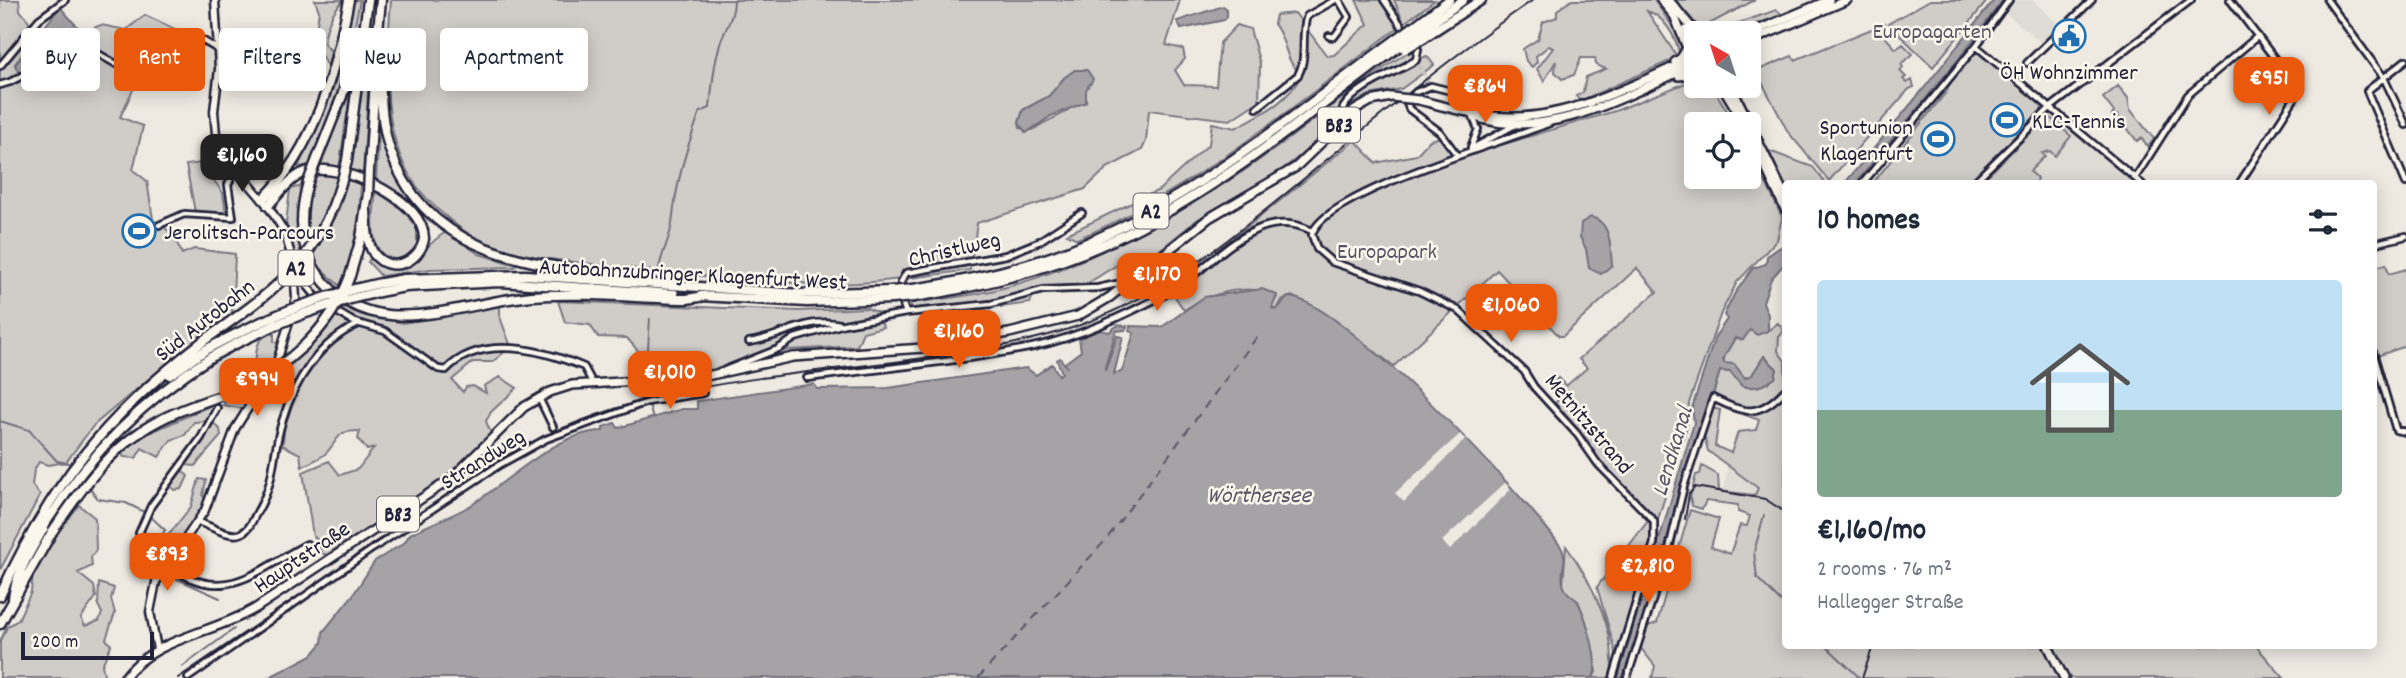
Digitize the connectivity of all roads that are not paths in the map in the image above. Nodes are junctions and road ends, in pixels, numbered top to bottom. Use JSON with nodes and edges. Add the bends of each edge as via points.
{"nodes":[{"id":1,"x":65,"y":0,"type":"edge"},
{"id":2,"x":215,"y":0,"type":"edge"},
{"id":3,"x":348,"y":0,"type":"edge"},
{"id":4,"x":368,"y":0,"type":"edge"},
{"id":5,"x":381,"y":0,"type":"edge"},
{"id":6,"x":1337,"y":0,"type":"edge"},
{"id":7,"x":1384,"y":0,"type":"edge"},
{"id":8,"x":1449,"y":0,"type":"edge"},
{"id":9,"x":1463,"y":0,"type":"edge"},
{"id":10,"x":1481,"y":0,"type":"edge"},
{"id":11,"x":1661,"y":0,"type":"edge"},
{"id":12,"x":1669,"y":0,"type":"edge"},
{"id":13,"x":1829,"y":0,"type":"edge"},
{"id":14,"x":1847,"y":0,"type":"edge"},
{"id":15,"x":2009,"y":0,"type":"edge"},
{"id":16,"x":2092,"y":0,"type":"edge"},
{"id":17,"x":2191,"y":0,"type":"edge"},
{"id":18,"x":2230,"y":0,"type":"edge"},
{"id":19,"x":2327,"y":0,"type":"edge"},
{"id":20,"x":1674,"y":15,"type":"junction"},
{"id":21,"x":1687,"y":21,"type":"edge"},
{"id":22,"x":1777,"y":22,"type":"junction"},
{"id":23,"x":365,"y":23,"type":"junction"},
{"id":24,"x":1761,"y":27,"type":"edge"},
{"id":25,"x":378,"y":28,"type":"edge"},
{"id":26,"x":1684,"y":28,"type":"edge"},
{"id":27,"x":1761,"y":29,"type":"edge"},
{"id":28,"x":1418,"y":33,"type":"junction"},
{"id":29,"x":1329,"y":36,"type":"dead end"},
{"id":30,"x":1761,"y":36,"type":"edge"},
{"id":31,"x":2258,"y":36,"type":"junction"},
{"id":32,"x":1401,"y":44,"type":"junction"},
{"id":33,"x":1976,"y":46,"type":"junction"},
{"id":34,"x":217,"y":49,"type":"junction"},
{"id":35,"x":2406,"y":60,"type":"edge"},
{"id":36,"x":1684,"y":62,"type":"edge"},
{"id":37,"x":2027,"y":63,"type":"dead end"},
{"id":38,"x":0,"y":66,"type":"edge"},
{"id":39,"x":1684,"y":69,"type":"edge"},
{"id":40,"x":1684,"y":74,"type":"edge"},
{"id":41,"x":2384,"y":78,"type":"junction"},
{"id":42,"x":1634,"y":83,"type":"junction"},
{"id":43,"x":0,"y":85,"type":"edge"},
{"id":44,"x":374,"y":91,"type":"edge"},
{"id":45,"x":383,"y":91,"type":"edge"},
{"id":46,"x":1620,"y":98,"type":"junction"},
{"id":47,"x":1498,"y":103,"type":"dead end"},
{"id":48,"x":1257,"y":108,"type":"dead end"},
{"id":49,"x":2050,"y":108,"type":"junction"},
{"id":50,"x":1454,"y":109,"type":"junction"},
{"id":51,"x":1348,"y":116,"type":"junction"},
{"id":52,"x":1472,"y":116,"type":"junction"},
{"id":53,"x":1556,"y":121,"type":"junction"},
{"id":54,"x":1518,"y":122,"type":"junction"},
{"id":55,"x":2406,"y":125,"type":"edge"},
{"id":56,"x":1517,"y":136,"type":"junction"},
{"id":57,"x":1761,"y":150,"type":"edge"},
{"id":58,"x":1467,"y":151,"type":"junction"},
{"id":59,"x":1457,"y":155,"type":"junction"},
{"id":60,"x":1761,"y":155,"type":"edge"},
{"id":61,"x":235,"y":169,"type":"junction"},
{"id":62,"x":2135,"y":178,"type":"junction"},
{"id":63,"x":1865,"y":180,"type":"edge"},
{"id":64,"x":1976,"y":180,"type":"edge"},
{"id":65,"x":2137,"y":180,"type":"edge"},
{"id":66,"x":2242,"y":180,"type":"edge"},
{"id":67,"x":2406,"y":183,"type":"edge"},
{"id":68,"x":1782,"y":189,"type":"edge"},
{"id":69,"x":266,"y":202,"type":"junction"},
{"id":70,"x":1782,"y":202,"type":"edge"},
{"id":71,"x":366,"y":210,"type":"junction"},
{"id":72,"x":1082,"y":212,"type":"dead end"},
{"id":73,"x":159,"y":225,"type":"dead end"},
{"id":74,"x":1312,"y":231,"type":"junction"},
{"id":75,"x":2406,"y":236,"type":"edge"},
{"id":76,"x":2377,"y":243,"type":"edge"},
{"id":77,"x":295,"y":271,"type":"junction"},
{"id":78,"x":585,"y":274,"type":"junction"},
{"id":79,"x":1127,"y":282,"type":"junction"},
{"id":80,"x":404,"y":283,"type":"junction"},
{"id":81,"x":913,"y":293,"type":"junction"},
{"id":82,"x":892,"y":295,"type":"junction"},
{"id":83,"x":705,"y":296,"type":"junction"},
{"id":84,"x":906,"y":313,"type":"junction"},
{"id":85,"x":359,"y":324,"type":"junction"},
{"id":86,"x":844,"y":324,"type":"junction"},
{"id":87,"x":749,"y":342,"type":"dead end"},
{"id":88,"x":207,"y":349,"type":"junction"},
{"id":89,"x":2377,"y":366,"type":"edge"},
{"id":90,"x":719,"y":375,"type":"junction"},
{"id":91,"x":807,"y":378,"type":"dead end"},
{"id":92,"x":592,"y":382,"type":"junction"},
{"id":93,"x":703,"y":393,"type":"dead end"},
{"id":94,"x":1782,"y":393,"type":"edge"},
{"id":95,"x":539,"y":398,"type":"junction"},
{"id":96,"x":217,"y":408,"type":"dead end"},
{"id":97,"x":553,"y":427,"type":"dead end"},
{"id":98,"x":2406,"y":432,"type":"edge"},
{"id":99,"x":198,"y":522,"type":"junction"},
{"id":100,"x":44,"y":528,"type":"junction"},
{"id":101,"x":307,"y":544,"type":"dead end"},
{"id":102,"x":175,"y":552,"type":"junction"},
{"id":103,"x":167,"y":563,"type":"junction"},
{"id":104,"x":0,"y":596,"type":"edge"},
{"id":105,"x":0,"y":624,"type":"edge"},
{"id":106,"x":157,"y":649,"type":"junction"},
{"id":107,"x":2050,"y":649,"type":"edge"},
{"id":108,"x":124,"y":678,"type":"edge"},
{"id":109,"x":188,"y":678,"type":"edge"},
{"id":110,"x":1613,"y":678,"type":"edge"},
{"id":111,"x":1627,"y":678,"type":"edge"},
{"id":112,"x":2064,"y":678,"type":"edge"}],
"edges":[{"from":1,"to":38,"type":"street","via":[[39,19]]},
{"from":2,"to":34,"type":"main road"},
{"from":3,"to":69,"type":"highway","via":[[335,65],[308,136]]},
{"from":4,"to":23,"type":"highway","name":"Süd Autobahn","number":"A2"},
{"from":5,"to":25,"type":"highway","name":"Süd Autobahn","number":"A2"},
{"from":6,"to":29,"type":"street","via":[[1348,22],[1334,37]]},
{"from":6,"to":48,"type":"street","via":[[1307,16],[1302,68]]},
{"from":7,"to":51,"type":"street","via":[[1419,54],[1343,105]]},
{"from":8,"to":28,"type":"highway","name":"Autobahnzubringer Klagenfurt West","number":"A2"},
{"from":9,"to":28,"type":"highway","name":"Autobahnzubringer Klagenfurt West","number":"A2"},
{"from":10,"to":28,"type":"highway"},
{"from":11,"to":20,"type":"main road"},
{"from":12,"to":21,"type":"main road"},
{"from":13,"to":22,"type":"main road"},
{"from":14,"to":30,"type":"main road"},
{"from":15,"to":33,"type":"street"},
{"from":16,"to":37,"type":"street"},
{"from":17,"to":49,"type":"street"},
{"from":18,"to":31,"type":"street"},
{"from":19,"to":41,"type":"street"},
{"from":20,"to":26,"type":"main road"},
{"from":20,"to":42,"type":"main road","via":[[1687,41],[1686,53]]},
{"from":22,"to":24,"type":"main road"},
{"from":22,"to":27,"type":"main road"},
{"from":23,"to":83,"type":"highway","bridge":true,"via":[[302,208],[304,243],[314,268],[339,297],[363,311],[397,318],[566,294]]},
{"from":23,"to":88,"type":"highway","name":"Süd Autobahn","number":"A2","bridge":true,"via":[[347,161],[334,208],[300,264]]},
{"from":28,"to":32,"type":"highway","name":"Autobahnzubringer Klagenfurt West","number":"A2","bridge":true},
{"from":28,"to":32,"type":"highway","bridge":true},
{"from":31,"to":62,"type":"street","via":[[2189,95]]},
{"from":31,"to":66,"type":"street","via":[[2296,96]]},
{"from":32,"to":81,"type":"highway","name":"Autobahnzubringer Klagenfurt West","number":"A2","via":[[1211,175],[1117,230],[1020,267]]},
{"from":32,"to":81,"type":"highway","name":"Autobahnzubringer Klagenfurt West","number":"A2","via":[[1220,178],[1126,234],[1024,274]]},
{"from":33,"to":49,"type":"street"},
{"from":33,"to":63,"type":"street"},
{"from":34,"to":43,"type":"street","via":[[197,37],[163,57],[127,65],[110,63],[83,45]]},
{"from":34,"to":61,"type":"main road","via":[[214,125],[221,150]]},
{"from":35,"to":41,"type":"street"},
{"from":36,"to":42,"type":"main road","number":"B83"},
{"from":39,"to":46,"type":"main road","number":"B83"},
{"from":40,"to":46,"type":"main road"},
{"from":41,"to":55,"type":"street"},
{"from":41,"to":67,"type":"street","via":[[2367,91]]},
{"from":42,"to":54,"type":"main road","number":"B83"},
{"from":44,"to":71,"type":"highway","name":"Süd Autobahn","number":"A2","bridge":true},
{"from":45,"to":78,"type":"highway","via":[[386,132],[397,166],[411,191],[441,223],[478,247]]},
{"from":46,"to":53,"type":"main road","number":"B83"},
{"from":47,"to":59,"type":"street","via":[[1431,86],[1407,102]]},
{"from":49,"to":62,"type":"street"},
{"from":49,"to":64,"type":"street"},
{"from":50,"to":51,"type":"main road","number":"B83","bridge":true,"via":[[1391,97],[1371,101]]},
{"from":50,"to":52,"type":"main road","number":"B83"},
{"from":50,"to":54,"type":"main road","number":"B83"},
{"from":51,"to":79,"type":"main road","number":"B83","via":[[1296,166],[1209,218]]},
{"from":52,"to":54,"type":"main road","number":"B83"},
{"from":52,"to":58,"type":"street","via":[[1477,136]]},
{"from":53,"to":54,"type":"main road","number":"B83"},
{"from":53,"to":56,"type":"street"},
{"from":54,"to":56,"type":"street"},
{"from":54,"to":58,"type":"street"},
{"from":56,"to":58,"type":"street"},
{"from":57,"to":68,"type":"main road"},
{"from":58,"to":59,"type":"street"},
{"from":59,"to":74,"type":"street","via":[[1362,196],[1321,219]]},
{"from":60,"to":70,"type":"main road"},
{"from":61,"to":69,"type":"main road"},
{"from":61,"to":73,"type":"street","via":[[228,185],[233,217],[184,214]]},
{"from":62,"to":65,"type":"street"},
{"from":69,"to":71,"type":"highway","via":[[306,172],[329,170],[353,176],[385,191],[418,218],[424,239],[415,258],[387,263],[374,254]]},
{"from":69,"to":77,"type":"main road","via":[[286,238]]},
{"from":71,"to":100,"type":"highway","name":"Süd Autobahn","number":"A2","bridge":true,"via":[[343,297],[294,355],[256,380],[174,414],[130,439]]},
{"from":72,"to":84,"type":"street","name":"Christlweg","via":[[1038,242],[1006,255],[906,273],[901,282],[901,304]]},
{"from":74,"to":91,"type":"street","via":[[1289,222],[1260,229],[1233,243],[1171,291],[1102,323],[1035,346]]},
{"from":74,"to":110,"type":"street","name":"Metnitzstrand","via":[[1315,246],[1332,262],[1419,291],[1458,310],[1524,371],[1593,458],[1656,527]]},
{"from":75,"to":76,"type":"street"},
{"from":77,"to":85,"type":"street","via":[[319,299]]},
{"from":77,"to":99,"type":"main road","via":[[296,299],[277,362],[235,429]]},
{"from":78,"to":80,"type":"highway","name":"Autobahnzubringer Klagenfurt West","number":"A2"},
{"from":78,"to":82,"type":"highway","name":"Autobahnzubringer Klagenfurt West","number":"A2","via":[[663,280],[683,286]]},
{"from":79,"to":84,"type":"street","via":[[1043,290],[991,304]]},
{"from":79,"to":90,"type":"main road","number":"B83","via":[[1085,313],[1020,331],[914,349],[793,357]]},
{"from":80,"to":83,"type":"highway","name":"Autobahnzubringer Klagenfurt West","number":"A2","via":[[500,282]]},
{"from":80,"to":88,"type":"highway","name":"Autobahnzubringer Klagenfurt West","number":"A2","bridge":true,"via":[[350,289],[293,307]]},
{"from":81,"to":82,"type":"highway","name":"Autobahnzubringer Klagenfurt West","number":"A2","bridge":true},
{"from":82,"to":83,"type":"highway","name":"Autobahnzubringer Klagenfurt West","number":"A2","via":[[818,302]]},
{"from":84,"to":86,"type":"street"},
{"from":85,"to":92,"type":"street","via":[[385,331],[438,369],[446,370],[465,354],[477,351],[536,350],[584,367]]},
{"from":85,"to":99,"type":"street","via":[[337,333],[309,366],[282,423],[270,490],[249,527],[232,534]]},
{"from":86,"to":87,"type":"street","via":[[812,321],[780,336]]},
{"from":86,"to":90,"type":"street","via":[[795,338],[778,349],[731,365]]},
{"from":88,"to":100,"type":"highway","name":"Autobahnzubringer Klagenfurt West","number":"A2","via":[[115,433]]},
{"from":88,"to":100,"type":"highway","name":"Süd Autobahn","number":"A2","via":[[149,387],[99,436],[59,485]]},
{"from":89,"to":98,"type":"street","via":[[2396,430]]},
{"from":90,"to":92,"type":"main road","number":"B83"},
{"from":92,"to":95,"type":"main road","name":"Hauptstraße","number":"B83"},
{"from":93,"to":109,"type":"street","name":"Strandweg","via":[[632,407],[546,439],[499,466]]},
{"from":94,"to":111,"type":"street","via":[[1769,407],[1754,412],[1713,398]]},
{"from":95,"to":97,"type":"street"},
{"from":95,"to":106,"type":"main road","name":"Hauptstraße","number":"B83","via":[[518,412],[451,479],[288,588],[234,621]]},
{"from":96,"to":102,"type":"street","via":[[151,506],[139,533],[153,545]]},
{"from":99,"to":102,"type":"main road"},
{"from":100,"to":104,"type":"highway","name":"Süd Autobahn","number":"A2"},
{"from":100,"to":105,"type":"highway","name":"Süd Autobahn","number":"A2"},
{"from":101,"to":103,"type":"street","via":[[254,576],[222,585],[183,575]]},
{"from":102,"to":103,"type":"main road"},
{"from":103,"to":106,"type":"main road","via":[[150,604]]},
{"from":106,"to":108,"type":"main road","name":"Hauptstraße","number":"B83"},
{"from":107,"to":112,"type":"main road"}]}
